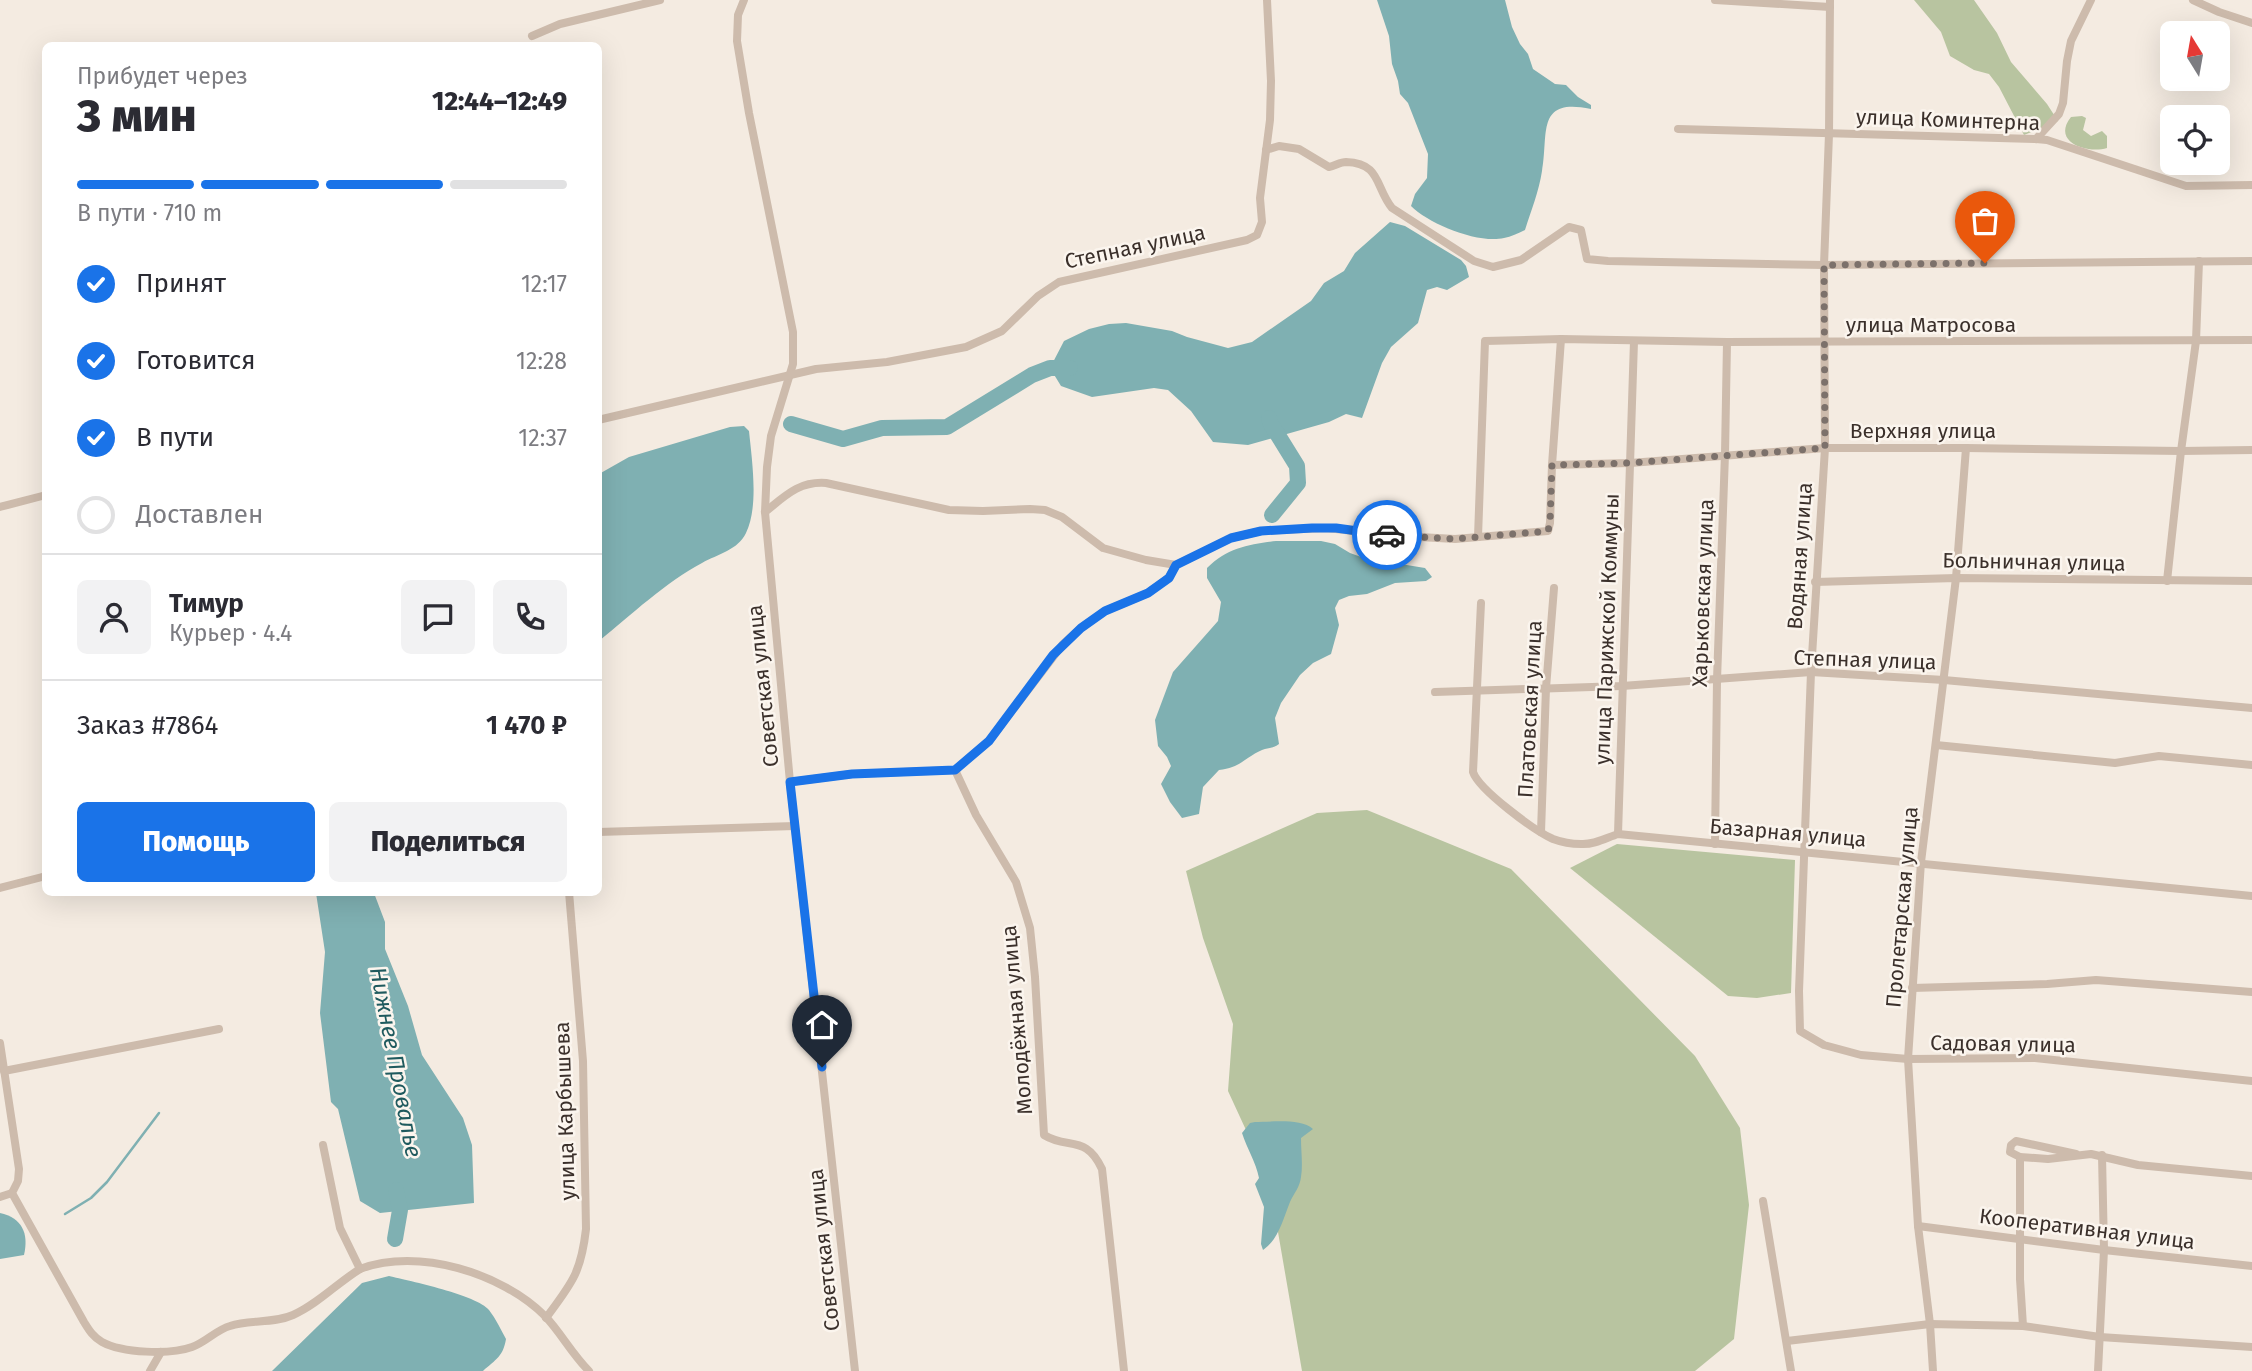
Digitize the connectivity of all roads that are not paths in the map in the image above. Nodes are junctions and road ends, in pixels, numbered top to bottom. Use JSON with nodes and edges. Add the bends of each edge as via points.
{"nodes":[{"id":1,"x":660,"y":0,"type":"edge"},
{"id":2,"x":744,"y":0,"type":"edge"},
{"id":3,"x":1267,"y":0,"type":"edge"},
{"id":4,"x":1716,"y":0,"type":"edge"},
{"id":5,"x":2091,"y":0,"type":"edge"},
{"id":6,"x":2193,"y":0,"type":"edge"},
{"id":7,"x":1830,"y":3,"type":"edge"},
{"id":8,"x":2252,"y":23,"type":"edge"},
{"id":9,"x":532,"y":36,"type":"dead end"},
{"id":10,"x":1678,"y":129,"type":"dead end"},
{"id":11,"x":1829,"y":134,"type":"junction"},
{"id":12,"x":2035,"y":139,"type":"junction"},
{"id":13,"x":1266,"y":150,"type":"junction"},
{"id":14,"x":2252,"y":185,"type":"edge"},
{"id":15,"x":2199,"y":261,"type":"junction"},
{"id":16,"x":2252,"y":261,"type":"edge"},
{"id":17,"x":1824,"y":265,"type":"junction"},
{"id":18,"x":1561,"y":339,"type":"junction"},
{"id":19,"x":2252,"y":340,"type":"edge"},
{"id":20,"x":1634,"y":341,"type":"junction"},
{"id":21,"x":2196,"y":341,"type":"junction"},
{"id":22,"x":1727,"y":342,"type":"junction"},
{"id":23,"x":1824,"y":342,"type":"junction"},
{"id":24,"x":789,"y":375,"type":"junction"},
{"id":25,"x":602,"y":419,"type":"edge"},
{"id":26,"x":1825,"y":448,"type":"junction"},
{"id":27,"x":1966,"y":448,"type":"junction"},
{"id":28,"x":2252,"y":450,"type":"edge"},
{"id":29,"x":2181,"y":451,"type":"junction"},
{"id":30,"x":1725,"y":454,"type":"junction"},
{"id":31,"x":1630,"y":463,"type":"junction"},
{"id":32,"x":1552,"y":465,"type":"junction"},
{"id":33,"x":42,"y":496,"type":"edge"},
{"id":34,"x":0,"y":507,"type":"edge"},
{"id":35,"x":765,"y":512,"type":"junction"},
{"id":36,"x":1478,"y":537,"type":"junction"},
{"id":37,"x":1176,"y":565,"type":"junction"},
{"id":38,"x":1956,"y":578,"type":"junction"},
{"id":39,"x":2167,"y":581,"type":"junction"},
{"id":40,"x":2252,"y":581,"type":"edge"},
{"id":41,"x":1815,"y":582,"type":"junction"},
{"id":42,"x":1554,"y":587,"type":"dead end"},
{"id":43,"x":1481,"y":603,"type":"dead end"},
{"id":44,"x":1811,"y":672,"type":"junction"},
{"id":45,"x":1717,"y":680,"type":"junction"},
{"id":46,"x":1944,"y":680,"type":"junction"},
{"id":47,"x":1622,"y":686,"type":"junction"},
{"id":48,"x":1546,"y":688,"type":"junction"},
{"id":49,"x":1477,"y":689,"type":"junction"},
{"id":50,"x":1434,"y":692,"type":"dead end"},
{"id":51,"x":2252,"y":708,"type":"edge"},
{"id":52,"x":1936,"y":745,"type":"junction"},
{"id":53,"x":2252,"y":765,"type":"edge"},
{"id":54,"x":955,"y":770,"type":"junction"},
{"id":55,"x":790,"y":782,"type":"junction"},
{"id":56,"x":795,"y":826,"type":"junction"},
{"id":57,"x":602,"y":832,"type":"edge"},
{"id":58,"x":1541,"y":832,"type":"junction"},
{"id":59,"x":1618,"y":834,"type":"junction"},
{"id":60,"x":1715,"y":844,"type":"junction"},
{"id":61,"x":1804,"y":852,"type":"junction"},
{"id":62,"x":1921,"y":862,"type":"junction"},
{"id":63,"x":42,"y":877,"type":"edge"},
{"id":64,"x":0,"y":888,"type":"edge"},
{"id":65,"x":569,"y":896,"type":"edge"},
{"id":66,"x":2252,"y":896,"type":"edge"},
{"id":67,"x":1912,"y":988,"type":"junction"},
{"id":68,"x":2252,"y":992,"type":"edge"},
{"id":69,"x":219,"y":1030,"type":"dead end"},
{"id":70,"x":1800,"y":1031,"type":"joint"},
{"id":71,"x":0,"y":1043,"type":"edge"},
{"id":72,"x":1908,"y":1059,"type":"junction"},
{"id":73,"x":5,"y":1071,"type":"junction"},
{"id":74,"x":2252,"y":1081,"type":"edge"},
{"id":75,"x":324,"y":1145,"type":"dead end"},
{"id":76,"x":2076,"y":1154,"type":"junction"},
{"id":77,"x":2102,"y":1155,"type":"junction"},
{"id":78,"x":2020,"y":1157,"type":"junction"},
{"id":79,"x":2252,"y":1176,"type":"edge"},
{"id":80,"x":12,"y":1193,"type":"junction"},
{"id":81,"x":0,"y":1197,"type":"edge"},
{"id":82,"x":1763,"y":1201,"type":"dead end"},
{"id":83,"x":1918,"y":1226,"type":"junction"},
{"id":84,"x":2021,"y":1240,"type":"junction"},
{"id":85,"x":2104,"y":1250,"type":"junction"},
{"id":86,"x":2252,"y":1266,"type":"edge"},
{"id":87,"x":360,"y":1269,"type":"junction"},
{"id":88,"x":546,"y":1318,"type":"junction"},
{"id":89,"x":1930,"y":1324,"type":"junction"},
{"id":90,"x":2023,"y":1326,"type":"junction"},
{"id":91,"x":2100,"y":1337,"type":"junction"},
{"id":92,"x":1787,"y":1341,"type":"junction"},
{"id":93,"x":2252,"y":1347,"type":"edge"},
{"id":94,"x":161,"y":1352,"type":"junction"},
{"id":95,"x":150,"y":1371,"type":"edge"},
{"id":96,"x":589,"y":1371,"type":"edge"},
{"id":97,"x":855,"y":1371,"type":"edge"},
{"id":98,"x":1124,"y":1371,"type":"edge"},
{"id":99,"x":1791,"y":1371,"type":"edge"},
{"id":100,"x":1933,"y":1371,"type":"edge"},
{"id":101,"x":2098,"y":1371,"type":"edge"}],
"edges":[{"from":1,"to":9,"type":"street","via":[[560,24]]},
{"from":2,"to":24,"type":"street","via":[[737,41],[793,332]]},
{"from":3,"to":13,"type":"street","name":"Степная улица","via":[[1271,81]]},
{"from":4,"to":7,"type":"street"},
{"from":5,"to":12,"type":"street","via":[[2071,41],[2059,114]]},
{"from":6,"to":8,"type":"street"},
{"from":7,"to":11,"type":"street","name":"Водяная улица"},
{"from":10,"to":11,"type":"street","name":"улица Коминтерна"},
{"from":11,"to":12,"type":"street","name":"улица Коминтерна"},
{"from":11,"to":17,"type":"street","name":"Водяная улица"},
{"from":12,"to":14,"type":"street","name":"улица Коминтерна","via":[[2186,186]]},
{"from":13,"to":17,"type":"street","via":[[1287,146],[1309,153],[1329,167],[1348,162],[1371,169],[1392,208],[1483,265],[1521,260],[1569,227],[1581,230],[1587,259]]},
{"from":13,"to":24,"type":"street","name":"Степная улица","via":[[1262,222],[1257,235],[1247,240],[1059,282],[1002,331],[966,347]]},
{"from":15,"to":16,"type":"street"},
{"from":15,"to":17,"type":"street"},
{"from":15,"to":21,"type":"street"},
{"from":17,"to":23,"type":"street","name":"Водяная улица"},
{"from":18,"to":20,"type":"street","name":"улица Матросова"},
{"from":18,"to":32,"type":"street"},
{"from":18,"to":36,"type":"street","name":"улица Матросова","via":[[1485,341]]},
{"from":19,"to":21,"type":"street","name":"улица Матросова"},
{"from":20,"to":22,"type":"street","name":"улица Матросова"},
{"from":20,"to":31,"type":"street","name":"улица Парижской Коммуны"},
{"from":21,"to":23,"type":"street","name":"улица Матросова"},
{"from":21,"to":29,"type":"street"},
{"from":22,"to":23,"type":"street","name":"улица Матросова"},
{"from":22,"to":30,"type":"street","name":"Харьковская улица"},
{"from":23,"to":26,"type":"street","name":"Водяная улица"},
{"from":24,"to":25,"type":"street","name":"Степная улица"},
{"from":24,"to":35,"type":"street","name":"Советская улица","via":[[771,436]]},
{"from":26,"to":27,"type":"street","name":"Верхняя улица"},
{"from":26,"to":30,"type":"street","name":"Верхняя улица"},
{"from":26,"to":41,"type":"street","name":"Водяная улица"},
{"from":27,"to":29,"type":"street","name":"Верхняя улица"},
{"from":27,"to":38,"type":"street","name":"Пролетарская улица"},
{"from":28,"to":29,"type":"street","name":"Верхняя улица"},
{"from":29,"to":39,"type":"street"},
{"from":30,"to":31,"type":"street","name":"Верхняя улица"},
{"from":30,"to":45,"type":"street","name":"Харьковская улица"},
{"from":31,"to":32,"type":"street","name":"Верхняя улица"},
{"from":31,"to":47,"type":"street","name":"улица Парижской Коммуны"},
{"from":32,"to":36,"type":"street","via":[[1548,531]]},
{"from":33,"to":34,"type":"street"},
{"from":35,"to":37,"type":"street","via":[[813,482],[949,510],[1038,509],[1062,517],[1104,548]]},
{"from":35,"to":55,"type":"street","name":"Советская улица"},
{"from":36,"to":37,"type":"street","via":[[1281,529],[1231,538]]},
{"from":37,"to":54,"type":"street","via":[[1159,585],[1105,611],[1063,644],[989,741]]},
{"from":38,"to":39,"type":"street","name":"Больничная улица"},
{"from":38,"to":41,"type":"street","name":"Больничная улица"},
{"from":38,"to":46,"type":"street","name":"Пролетарская улица"},
{"from":39,"to":40,"type":"street","name":"Больничная улица"},
{"from":41,"to":44,"type":"street","name":"Водяная улица"},
{"from":42,"to":48,"type":"street","name":"Платовская улица"},
{"from":43,"to":49,"type":"street"},
{"from":44,"to":45,"type":"street","name":"Степная улица"},
{"from":44,"to":46,"type":"street","name":"Степная улица"},
{"from":44,"to":61,"type":"street","name":"Водяная улица"},
{"from":45,"to":47,"type":"street","name":"Степная улица"},
{"from":45,"to":60,"type":"street","name":"Харьковская улица"},
{"from":46,"to":51,"type":"street","name":"Степная улица"},
{"from":46,"to":52,"type":"street","name":"Пролетарская улица"},
{"from":47,"to":48,"type":"street","name":"Степная улица"},
{"from":47,"to":59,"type":"street","name":"улица Парижской Коммуны"},
{"from":48,"to":49,"type":"street","name":"Степная улица"},
{"from":48,"to":58,"type":"street","name":"Платовская улица"},
{"from":49,"to":50,"type":"street","name":"Степная улица"},
{"from":49,"to":58,"type":"street","name":"Базарная улица","via":[[1473,772],[1480,785]]},
{"from":52,"to":53,"type":"street","via":[[2115,763],[2160,756]]},
{"from":52,"to":62,"type":"street","name":"Пролетарская улица"},
{"from":54,"to":55,"type":"street"},
{"from":54,"to":98,"type":"street","name":"Молодёжная улица","via":[[1016,881],[1030,928],[1044,1135],[1090,1150],[1102,1169]]},
{"from":55,"to":56,"type":"street","name":"Советская улица"},
{"from":56,"to":57,"type":"street"},
{"from":56,"to":97,"type":"street","name":"Советская улица"},
{"from":58,"to":59,"type":"street","name":"Базарная улица","via":[[1580,844]]},
{"from":59,"to":60,"type":"street","name":"Базарная улица"},
{"from":60,"to":61,"type":"street","name":"Базарная улица"},
{"from":61,"to":62,"type":"street","name":"Базарная улица"},
{"from":61,"to":70,"type":"street","name":"Водяная улица"},
{"from":62,"to":66,"type":"street","name":"Базарная улица"},
{"from":62,"to":67,"type":"street","name":"Пролетарская улица"},
{"from":63,"to":64,"type":"street"},
{"from":65,"to":88,"type":"street","name":"улица Карбышева","via":[[583,1061],[586,1229],[574,1280]]},
{"from":67,"to":68,"type":"street","via":[[2096,980]]},
{"from":67,"to":72,"type":"street","name":"Пролетарская улица"},
{"from":69,"to":73,"type":"street"},
{"from":70,"to":72,"type":"street","name":"Садовая улица","via":[[1824,1045],[1861,1055]]},
{"from":71,"to":73,"type":"street"},
{"from":72,"to":74,"type":"street","name":"Садовая улица","via":[[2035,1058]]},
{"from":72,"to":83,"type":"street","name":"Пролетарская улица"},
{"from":73,"to":80,"type":"street","via":[[19,1170]]},
{"from":75,"to":87,"type":"street","via":[[340,1228]]},
{"from":76,"to":77,"type":"street"},
{"from":76,"to":78,"type":"street","via":[[2048,1160]]},
{"from":76,"to":78,"type":"street","via":[[2017,1141],[2010,1152]]},
{"from":77,"to":79,"type":"street","via":[[2138,1165]]},
{"from":77,"to":85,"type":"street"},
{"from":78,"to":84,"type":"street"},
{"from":80,"to":81,"type":"street"},
{"from":80,"to":94,"type":"street","via":[[92,1335],[124,1349]]},
{"from":82,"to":92,"type":"street"},
{"from":83,"to":84,"type":"street","name":"Кооперативная улица"},
{"from":83,"to":89,"type":"street","name":"Пролетарская улица"},
{"from":84,"to":85,"type":"street","name":"Кооперативная улица"},
{"from":84,"to":90,"type":"street"},
{"from":85,"to":86,"type":"street","name":"Кооперативная улица"},
{"from":85,"to":91,"type":"street"},
{"from":87,"to":88,"type":"street","via":[[398,1260],[449,1267],[511,1291]]},
{"from":87,"to":94,"type":"street","via":[[291,1316],[234,1325],[190,1348]]},
{"from":88,"to":96,"type":"street"},
{"from":89,"to":90,"type":"street"},
{"from":89,"to":92,"type":"street"},
{"from":89,"to":100,"type":"street","name":"Пролетарская улица"},
{"from":90,"to":91,"type":"street"},
{"from":91,"to":93,"type":"street"},
{"from":91,"to":101,"type":"street"},
{"from":92,"to":99,"type":"street"},
{"from":94,"to":95,"type":"street"}]}
